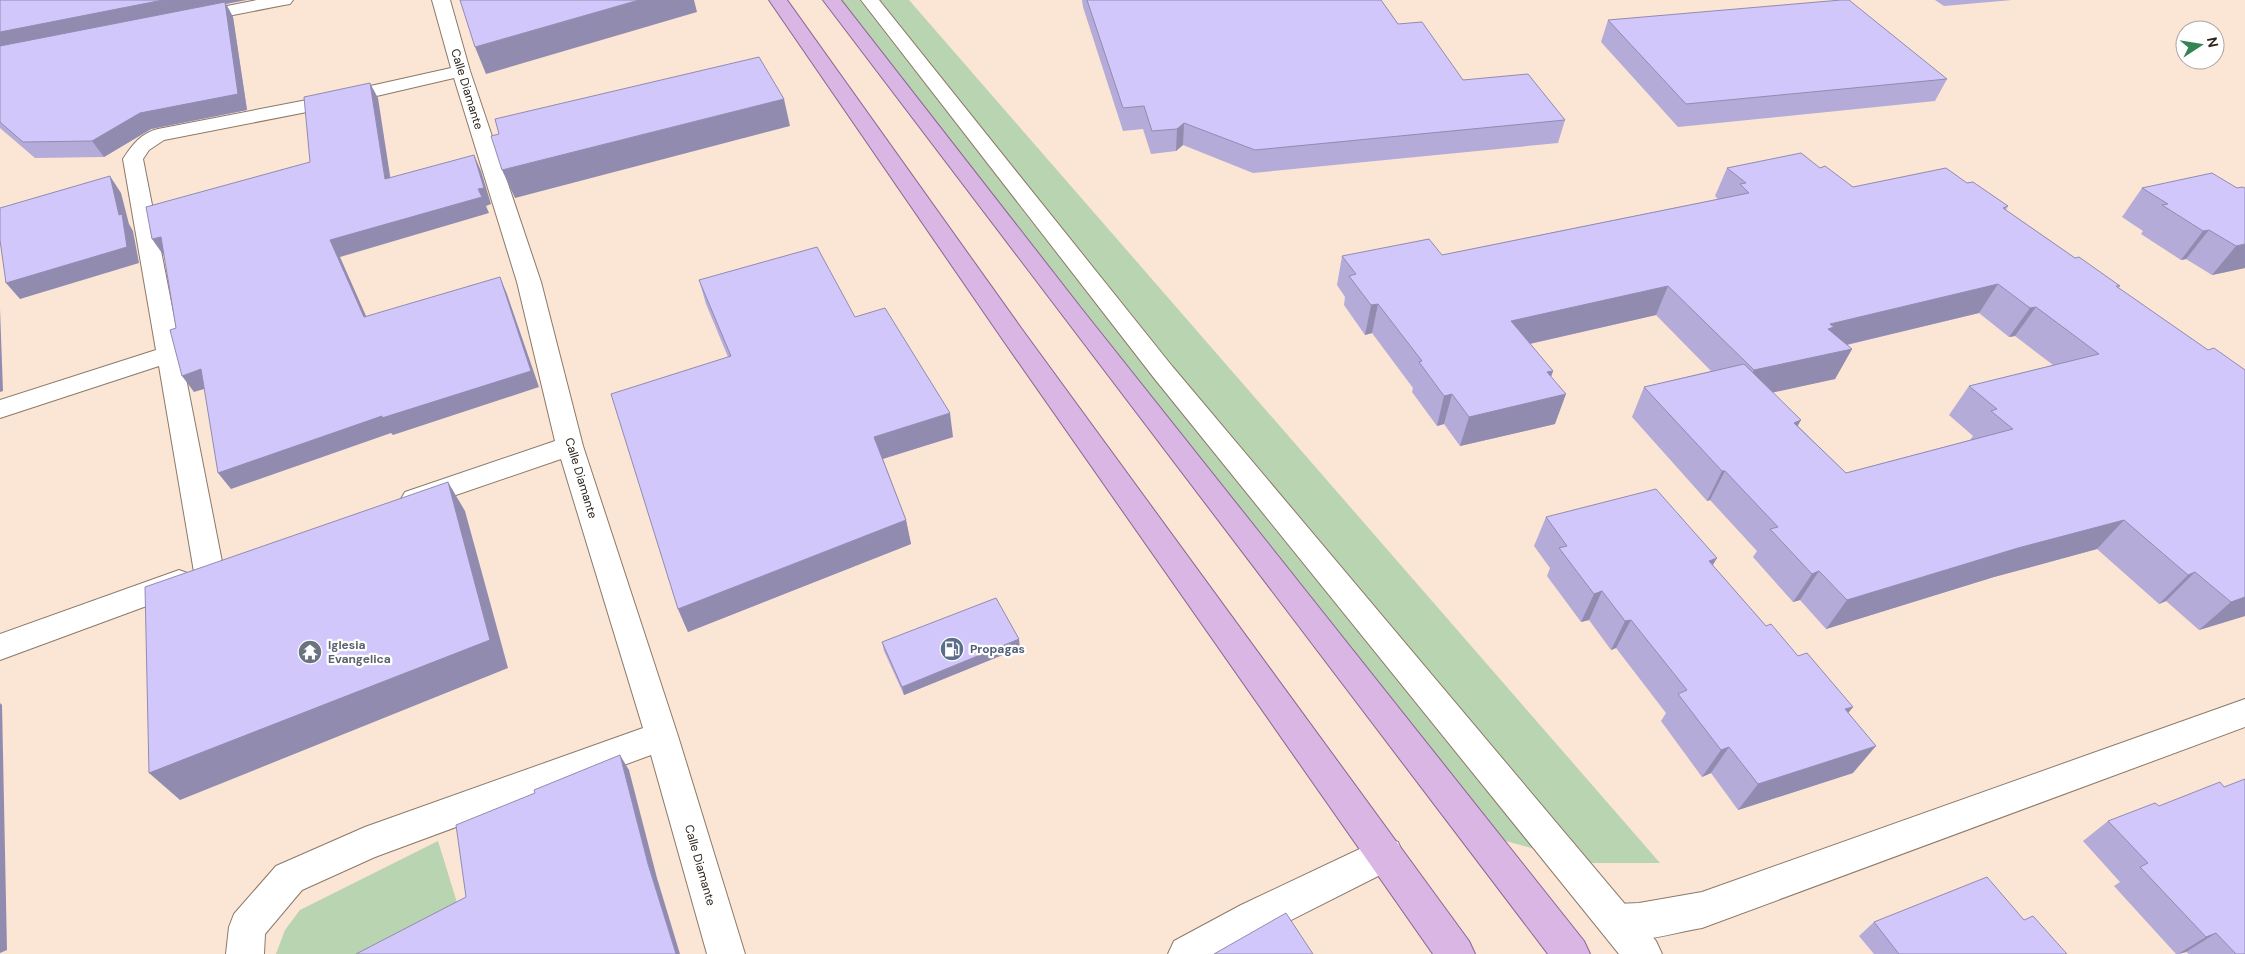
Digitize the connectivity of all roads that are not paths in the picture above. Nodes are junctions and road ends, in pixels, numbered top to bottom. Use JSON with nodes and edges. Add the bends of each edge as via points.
{"nodes":[{"id":1,"x":284,"y":0,"type":"edge"},
{"id":2,"x":441,"y":0,"type":"edge"},
{"id":3,"x":778,"y":0,"type":"edge"},
{"id":4,"x":832,"y":0,"type":"edge"},
{"id":5,"x":870,"y":0,"type":"edge"},
{"id":6,"x":176,"y":21,"type":"edge"},
{"id":7,"x":461,"y":71,"type":"junction"},
{"id":8,"x":170,"y":354,"type":"junction"},
{"id":9,"x":0,"y":409,"type":"edge"},
{"id":10,"x":570,"y":446,"type":"junction"},
{"id":11,"x":394,"y":507,"type":"edge"},
{"id":12,"x":236,"y":562,"type":"edge"},
{"id":13,"x":208,"y":572,"type":"junction"},
{"id":14,"x":0,"y":647,"type":"edge"},
{"id":15,"x":2245,"y":713,"type":"edge"},
{"id":16,"x":662,"y":736,"type":"junction"},
{"id":17,"x":1385,"y":854,"type":"junction"},
{"id":18,"x":1617,"y":922,"type":"junction"},
{"id":19,"x":245,"y":954,"type":"edge"},
{"id":20,"x":726,"y":954,"type":"edge"},
{"id":21,"x":1187,"y":954,"type":"edge"},
{"id":22,"x":1456,"y":954,"type":"edge"},
{"id":23,"x":1571,"y":954,"type":"edge"},
{"id":24,"x":1643,"y":954,"type":"edge"}],
"edges":[{"from":1,"to":6,"type":"street"},
{"from":2,"to":7,"type":"street","name":"Calle Diamante"},
{"from":3,"to":17,"type":"main road","via":[[1012,334]]},
{"from":4,"to":23,"type":"main road"},
{"from":5,"to":18,"type":"street","via":[[1163,372]]},
{"from":7,"to":8,"type":"street","via":[[158,135],[142,146],[132,159]]},
{"from":7,"to":10,"type":"street","name":"Calle Diamante","via":[[529,282]]},
{"from":8,"to":9,"type":"street"},
{"from":8,"to":13,"type":"street"},
{"from":10,"to":11,"type":"street"},
{"from":10,"to":16,"type":"street","name":"Calle Diamante"},
{"from":12,"to":13,"type":"street"},
{"from":13,"to":14,"type":"street"},
{"from":15,"to":18,"type":"street","via":[[1702,910]]},
{"from":16,"to":19,"type":"street","via":[[365,844],[289,878],[247,927]]},
{"from":16,"to":20,"type":"street","name":"Calle Diamante"},
{"from":17,"to":21,"type":"street"},
{"from":17,"to":22,"type":"main road"},
{"from":18,"to":24,"type":"street"}]}
